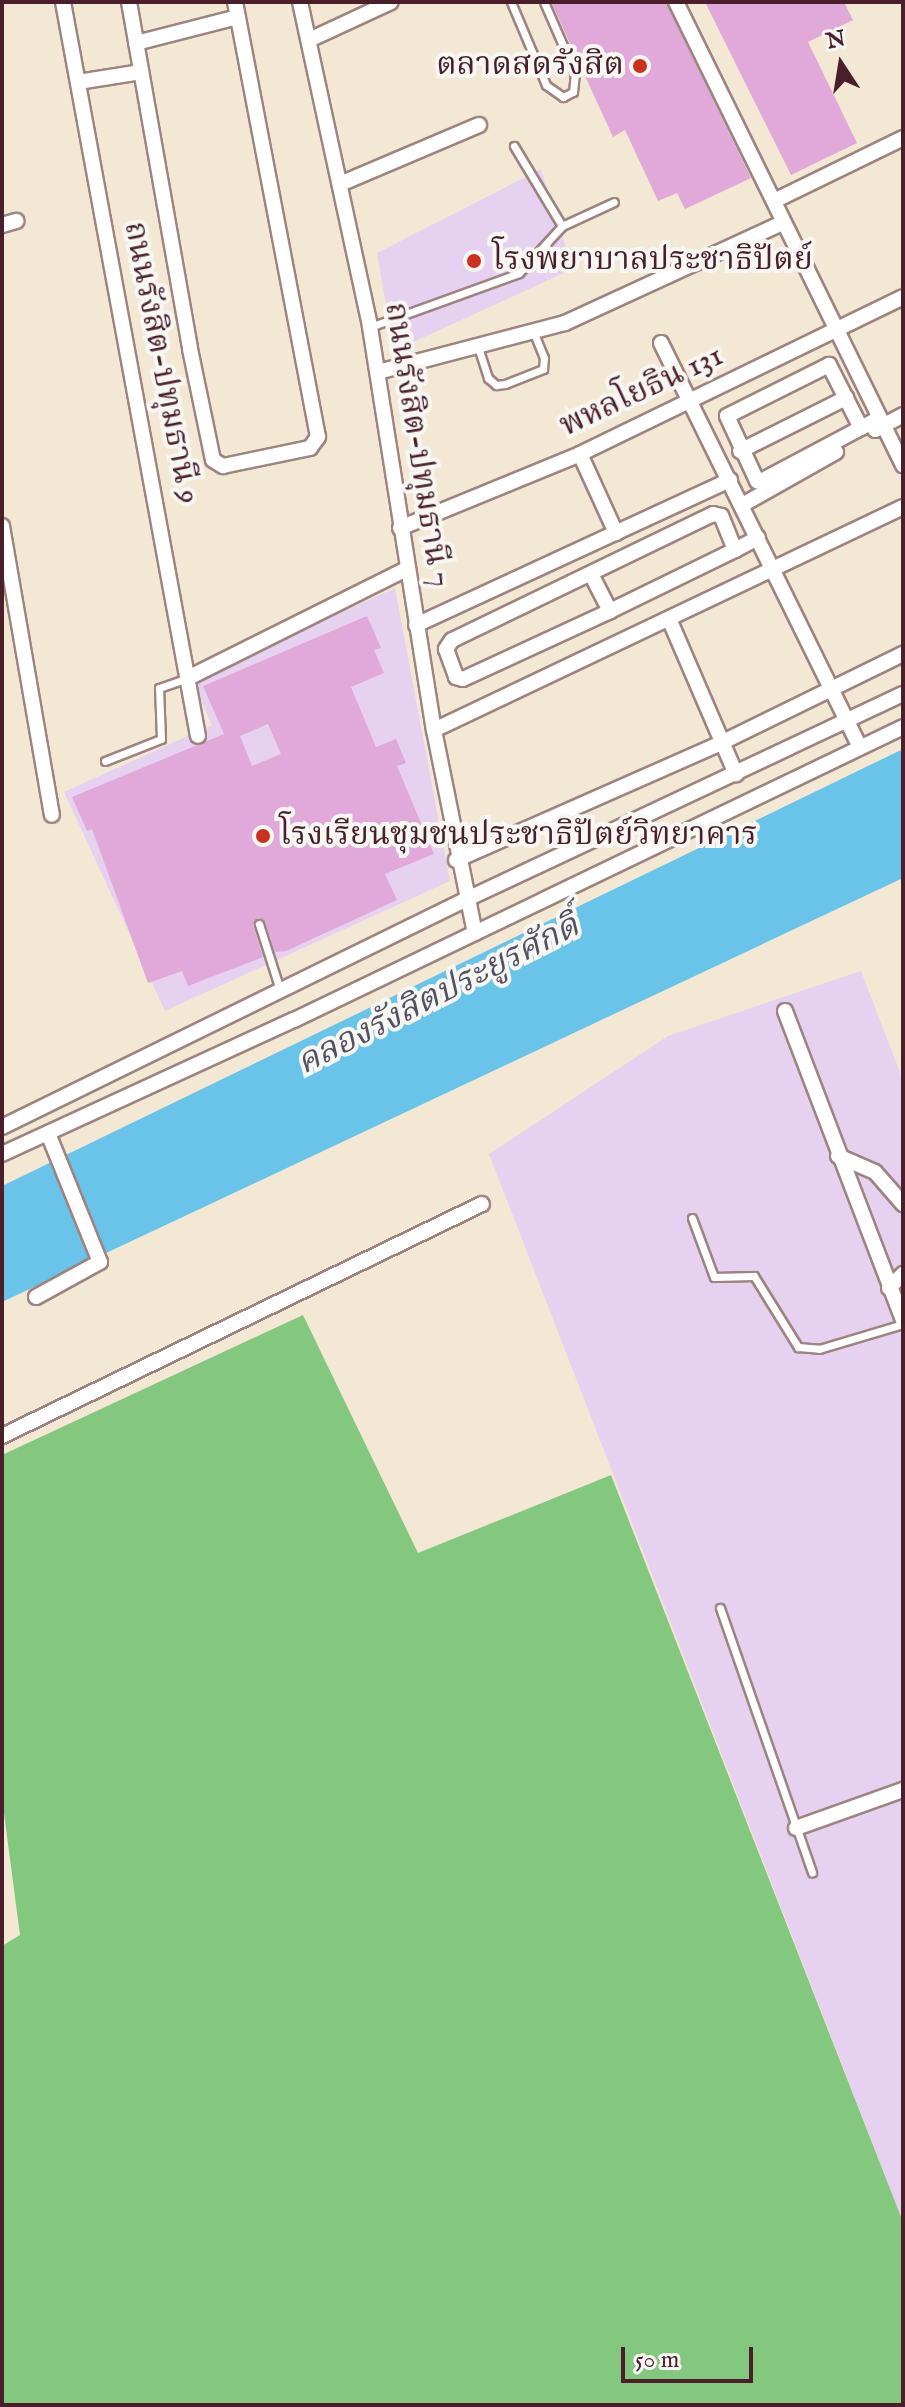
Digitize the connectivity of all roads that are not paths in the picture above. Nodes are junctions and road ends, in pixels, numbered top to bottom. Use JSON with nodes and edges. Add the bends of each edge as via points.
{"nodes":[{"id":1,"x":63,"y":2,"type":"edge"},
{"id":2,"x":129,"y":2,"type":"edge"},
{"id":3,"x":300,"y":2,"type":"edge"},
{"id":4,"x":391,"y":2,"type":"edge"},
{"id":5,"x":511,"y":2,"type":"edge"},
{"id":6,"x":544,"y":2,"type":"edge"},
{"id":7,"x":676,"y":2,"type":"edge"},
{"id":8,"x":237,"y":10,"type":"edge"},
{"id":9,"x":309,"y":40,"type":"junction"},
{"id":10,"x":136,"y":43,"type":"junction"},
{"id":11,"x":141,"y":72,"type":"junction"},
{"id":12,"x":78,"y":82,"type":"junction"},
{"id":13,"x":479,"y":125,"type":"dead end"},
{"id":14,"x":903,"y":138,"type":"edge"},
{"id":15,"x":514,"y":146,"type":"dead end"},
{"id":16,"x":340,"y":184,"type":"junction"},
{"id":17,"x":774,"y":201,"type":"junction"},
{"id":18,"x":614,"y":202,"type":"dead end"},
{"id":19,"x":782,"y":223,"type":"junction"},
{"id":20,"x":562,"y":226,"type":"junction"},
{"id":21,"x":903,"y":297,"type":"edge"},
{"id":22,"x":370,"y":327,"type":"junction"},
{"id":23,"x":835,"y":331,"type":"junction"},
{"id":24,"x":534,"y":333,"type":"junction"},
{"id":25,"x":661,"y":343,"type":"dead end"},
{"id":26,"x":478,"y":347,"type":"junction"},
{"id":27,"x":378,"y":372,"type":"junction"},
{"id":28,"x":846,"y":398,"type":"junction"},
{"id":29,"x":692,"y":401,"type":"junction"},
{"id":30,"x":903,"y":415,"type":"edge"},
{"id":31,"x":881,"y":422,"type":"junction"},
{"id":32,"x":861,"y":428,"type":"junction"},
{"id":33,"x":740,"y":451,"type":"junction"},
{"id":34,"x":580,"y":454,"type":"junction"},
{"id":35,"x":903,"y":465,"type":"edge"},
{"id":36,"x":730,"y":480,"type":"junction"},
{"id":37,"x":742,"y":505,"type":"junction"},
{"id":38,"x":903,"y":507,"type":"edge"},
{"id":39,"x":2,"y":526,"type":"edge"},
{"id":40,"x":400,"y":528,"type":"junction"},
{"id":41,"x":616,"y":533,"type":"junction"},
{"id":42,"x":758,"y":538,"type":"junction"},
{"id":43,"x":735,"y":550,"type":"junction"},
{"id":44,"x":407,"y":569,"type":"junction"},
{"id":45,"x":773,"y":569,"type":"junction"},
{"id":46,"x":591,"y":574,"type":"junction"},
{"id":47,"x":610,"y":611,"type":"junction"},
{"id":48,"x":670,"y":621,"type":"junction"},
{"id":49,"x":416,"y":625,"type":"junction"},
{"id":50,"x":903,"y":654,"type":"edge"},
{"id":51,"x":188,"y":678,"type":"junction"},
{"id":52,"x":832,"y":691,"type":"junction"},
{"id":53,"x":903,"y":694,"type":"edge"},
{"id":54,"x":846,"y":721,"type":"junction"},
{"id":55,"x":903,"y":727,"type":"edge"},
{"id":56,"x":434,"y":730,"type":"junction"},
{"id":57,"x":198,"y":736,"type":"dead end"},
{"id":58,"x":721,"y":743,"type":"junction"},
{"id":59,"x":860,"y":747,"type":"junction"},
{"id":60,"x":105,"y":761,"type":"dead end"},
{"id":61,"x":736,"y":774,"type":"junction"},
{"id":62,"x":52,"y":815,"type":"dead end"},
{"id":63,"x":456,"y":860,"type":"junction"},
{"id":64,"x":465,"y":900,"type":"junction"},
{"id":65,"x":259,"y":924,"type":"dead end"},
{"id":66,"x":475,"y":933,"type":"junction"},
{"id":67,"x":280,"y":992,"type":"junction"},
{"id":68,"x":785,"y":1011,"type":"dead end"},
{"id":69,"x":2,"y":1127,"type":"edge"},
{"id":70,"x":48,"y":1133,"type":"junction"},
{"id":71,"x":2,"y":1154,"type":"edge"},
{"id":72,"x":838,"y":1156,"type":"junction"},
{"id":73,"x":482,"y":1204,"type":"dead end"},
{"id":74,"x":903,"y":1204,"type":"edge"},
{"id":75,"x":692,"y":1218,"type":"dead end"},
{"id":76,"x":903,"y":1274,"type":"edge"},
{"id":77,"x":889,"y":1288,"type":"junction"},
{"id":78,"x":36,"y":1297,"type":"dead end"},
{"id":79,"x":903,"y":1322,"type":"edge"},
{"id":80,"x":2,"y":1436,"type":"edge"},
{"id":81,"x":720,"y":1608,"type":"dead end"},
{"id":82,"x":902,"y":1795,"type":"edge"},
{"id":83,"x":796,"y":1828,"type":"junction"},
{"id":84,"x":812,"y":1872,"type":"dead end"}],
"edges":[{"from":1,"to":12,"type":"street","name":"ถนนรังสิต-ปทุมธานี 9"},
{"from":2,"to":10,"type":"street"},
{"from":3,"to":9,"type":"street","name":"ถนนรังสิต-ปทุมธานี 7"},
{"from":4,"to":9,"type":"street"},
{"from":5,"to":6,"type":"lane","via":[[546,85],[563,97],[573,92],[575,73]]},
{"from":7,"to":17,"type":"street"},
{"from":8,"to":10,"type":"street"},
{"from":8,"to":11,"type":"street","via":[[318,437],[310,448],[223,466],[213,460]]},
{"from":9,"to":16,"type":"street","name":"ถนนรังสิต-ปทุมธานี 7"},
{"from":10,"to":11,"type":"street"},
{"from":11,"to":12,"type":"street"},
{"from":12,"to":51,"type":"street","name":"ถนนรังสิต-ปทุมธานี 9"},
{"from":13,"to":16,"type":"street"},
{"from":14,"to":17,"type":"street"},
{"from":15,"to":20,"type":"lane"},
{"from":16,"to":22,"type":"street","name":"ถนนรังสิต-ปทุมธานี 7"},
{"from":17,"to":19,"type":"street"},
{"from":18,"to":20,"type":"lane"},
{"from":19,"to":23,"type":"street"},
{"from":19,"to":24,"type":"street"},
{"from":20,"to":22,"type":"lane","via":[[519,273]]},
{"from":21,"to":23,"type":"street","name":"พหลโยธิน 131"},
{"from":22,"to":27,"type":"street","name":"ถนนรังสิต-ปทุมธานี 7"},
{"from":23,"to":29,"type":"street","name":"พหลโยธิน 131"},
{"from":23,"to":31,"type":"street"},
{"from":24,"to":26,"type":"street"},
{"from":24,"to":26,"type":"lane","via":[[543,369],[505,384],[488,378]]},
{"from":25,"to":29,"type":"street"},
{"from":26,"to":27,"type":"street"},
{"from":27,"to":40,"type":"street","name":"ถนนรังสิต-ปทุมธานี 7"},
{"from":28,"to":32,"type":"street"},
{"from":28,"to":33,"type":"street"},
{"from":28,"to":33,"type":"street","via":[[829,365],[733,411],[728,424]]},
{"from":29,"to":34,"type":"street","name":"พหลโยธิน 131"},
{"from":29,"to":36,"type":"street"},
{"from":30,"to":31,"type":"street"},
{"from":31,"to":32,"type":"street"},
{"from":31,"to":35,"type":"street"},
{"from":31,"to":37,"type":"street"},
{"from":32,"to":33,"type":"street","via":[[763,480],[753,478]]},
{"from":34,"to":40,"type":"street","name":"พหลโยธิน 131"},
{"from":34,"to":41,"type":"street"},
{"from":36,"to":37,"type":"street"},
{"from":36,"to":41,"type":"street"},
{"from":37,"to":42,"type":"street"},
{"from":38,"to":45,"type":"street"},
{"from":39,"to":62,"type":"street"},
{"from":40,"to":44,"type":"street","name":"ถนนรังสิต-ปทุมธานี 7"},
{"from":41,"to":49,"type":"street"},
{"from":42,"to":43,"type":"street"},
{"from":42,"to":45,"type":"street"},
{"from":43,"to":46,"type":"street","via":[[721,516],[713,514]]},
{"from":43,"to":47,"type":"street"},
{"from":44,"to":49,"type":"street","name":"ถนนรังสิต-ปทุมธานี 7"},
{"from":44,"to":51,"type":"street"},
{"from":45,"to":48,"type":"street"},
{"from":45,"to":52,"type":"street"},
{"from":46,"to":47,"type":"street"},
{"from":46,"to":47,"type":"street","via":[[447,644],[456,677],[463,679]]},
{"from":48,"to":56,"type":"street"},
{"from":48,"to":58,"type":"street"},
{"from":49,"to":56,"type":"street","name":"ถนนรังสิต-ปทุมธานี 7"},
{"from":50,"to":52,"type":"street"},
{"from":51,"to":57,"type":"street","name":"ถนนรังสิต-ปทุมธานี 9"},
{"from":51,"to":60,"type":"lane","via":[[159,688],[161,739]]},
{"from":52,"to":54,"type":"street"},
{"from":52,"to":58,"type":"street"},
{"from":53,"to":54,"type":"street"},
{"from":54,"to":59,"type":"street"},
{"from":54,"to":61,"type":"street"},
{"from":55,"to":59,"type":"street"},
{"from":56,"to":63,"type":"street","name":"ถนนรังสิต-ปทุมธานี 7"},
{"from":58,"to":61,"type":"street"},
{"from":58,"to":63,"type":"street"},
{"from":59,"to":66,"type":"street"},
{"from":61,"to":64,"type":"street"},
{"from":63,"to":64,"type":"street","name":"ถนนรังสิต-ปทุมธานี 7"},
{"from":64,"to":66,"type":"street","name":"ถนนรังสิต-ปทุมธานี 7"},
{"from":64,"to":67,"type":"street"},
{"from":65,"to":67,"type":"lane"},
{"from":66,"to":70,"type":"street"},
{"from":67,"to":69,"type":"street"},
{"from":68,"to":72,"type":"street"},
{"from":70,"to":71,"type":"street"},
{"from":70,"to":78,"type":"street","via":[[99,1258],[96,1268]]},
{"from":72,"to":74,"type":"street","via":[[875,1172]]},
{"from":72,"to":77,"type":"street"},
{"from":73,"to":80,"type":"street"},
{"from":75,"to":79,"type":"lane","via":[[714,1277],[754,1276],[798,1347],[819,1349]]},
{"from":76,"to":77,"type":"street"},
{"from":77,"to":79,"type":"street"},
{"from":81,"to":83,"type":"lane"},
{"from":82,"to":83,"type":"street"},
{"from":83,"to":84,"type":"lane"}]}
